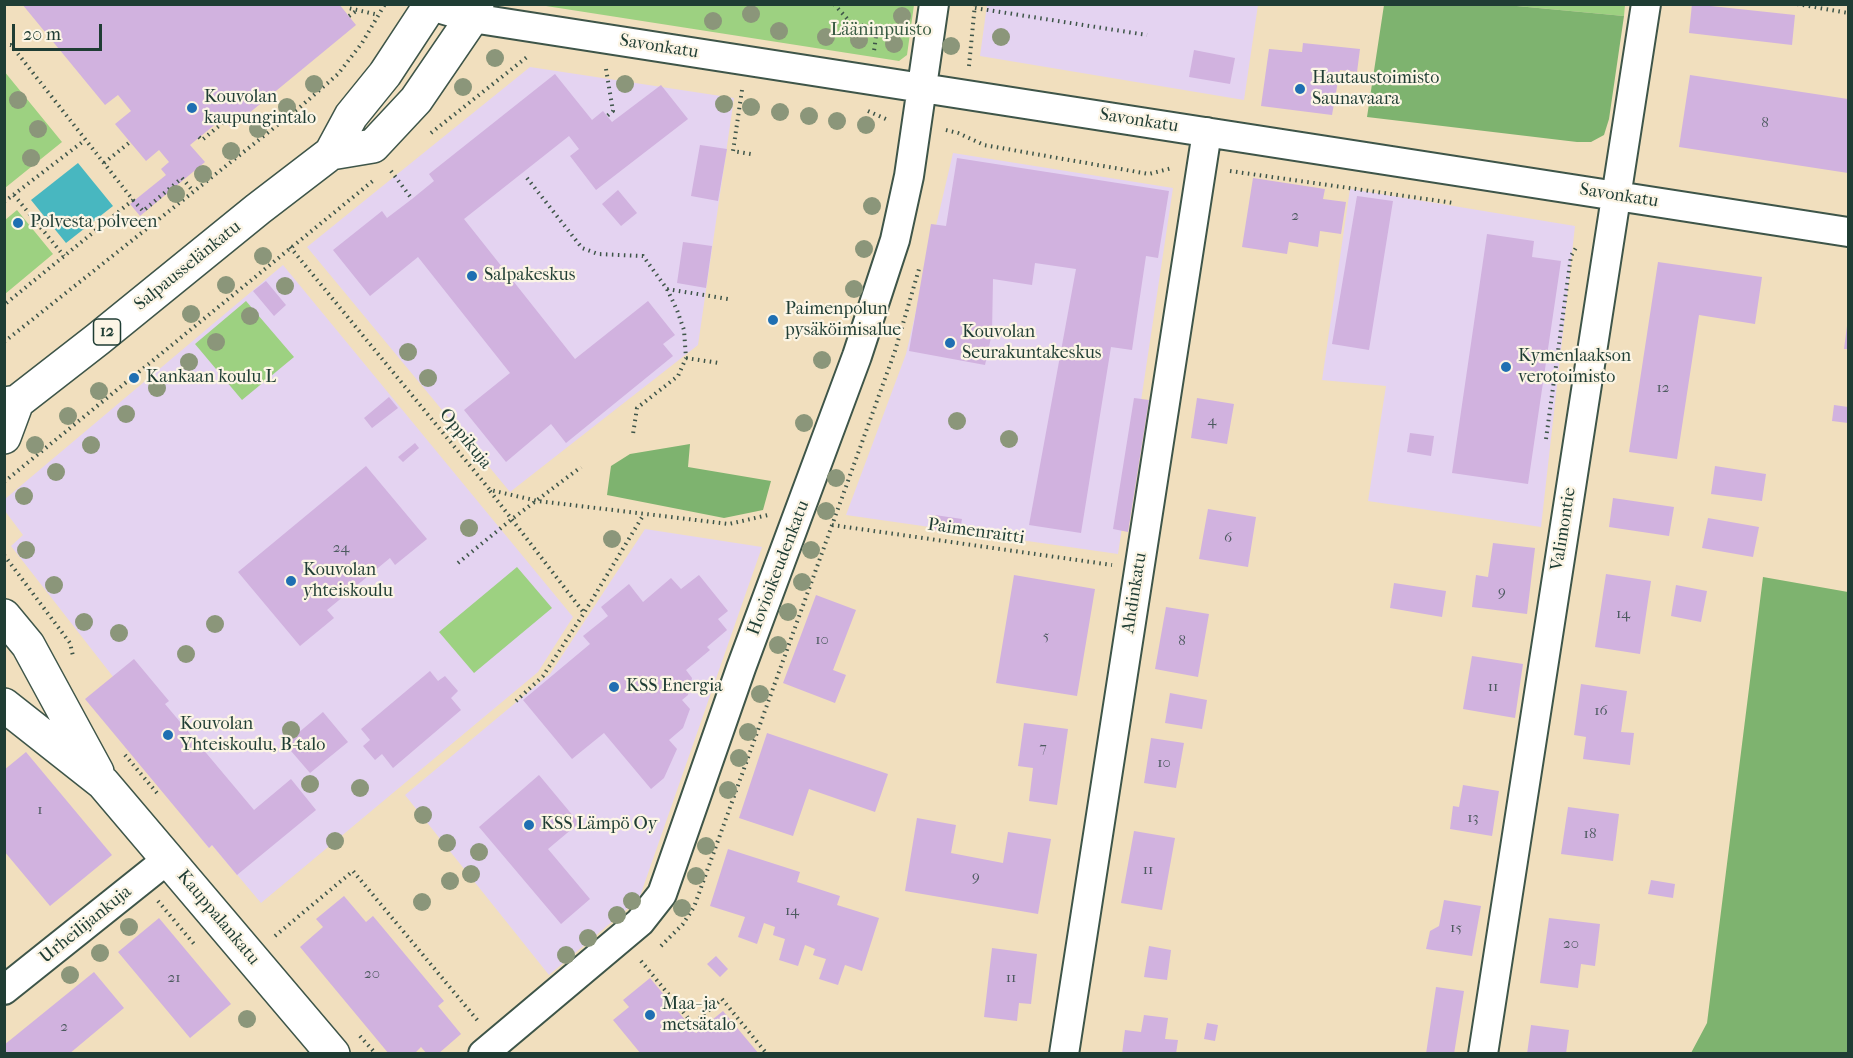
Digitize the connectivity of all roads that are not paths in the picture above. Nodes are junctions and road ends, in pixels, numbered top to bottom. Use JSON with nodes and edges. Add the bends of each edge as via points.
{"nodes":[{"id":1,"x":934,"y":4,"type":"edge"},
{"id":2,"x":1646,"y":4,"type":"edge"},
{"id":3,"x":431,"y":5,"type":"edge"},
{"id":4,"x":474,"y":11,"type":"edge"},
{"id":5,"x":923,"y":88,"type":"junction"},
{"id":6,"x":1206,"y":132,"type":"junction"},
{"id":7,"x":331,"y":153,"type":"junction"},
{"id":8,"x":1617,"y":196,"type":"junction"},
{"id":9,"x":1848,"y":232,"type":"edge"},
{"id":10,"x":11,"y":403,"type":"edge"},
{"id":11,"x":4,"y":438,"type":"edge"},
{"id":12,"x":4,"y":616,"type":"edge"},
{"id":13,"x":4,"y":705,"type":"edge"},
{"id":14,"x":103,"y":783,"type":"junction"},
{"id":15,"x":168,"y":859,"type":"junction"},
{"id":16,"x":4,"y":990,"type":"edge"},
{"id":17,"x":490,"y":1048,"type":"edge"},
{"id":18,"x":333,"y":1053,"type":"edge"},
{"id":19,"x":1064,"y":1053,"type":"edge"},
{"id":20,"x":1483,"y":1053,"type":"edge"}],
"edges":[{"from":1,"to":5,"type":"street","name":"Hovioikeudenkatu"},
{"from":2,"to":8,"type":"street","name":"Valimontie"},
{"from":3,"to":4,"type":"street","name":"Savonkatu"},
{"from":3,"to":7,"type":"main road","name":"Salpausselänkatu","number":"12","via":[[385,74],[351,116]]},
{"from":4,"to":5,"type":"street","name":"Savonkatu"},
{"from":4,"to":7,"type":"main road","name":"Salpausselänkatu","number":"12","via":[[416,100],[373,146]]},
{"from":5,"to":6,"type":"street","name":"Savonkatu"},
{"from":5,"to":17,"type":"street","name":"Hovioikeudenkatu","via":[[895,240],[857,356],[662,894],[640,922]]},
{"from":6,"to":8,"type":"street","name":"Savonkatu"},
{"from":6,"to":19,"type":"street","name":"Ahdinkatu"},
{"from":7,"to":10,"type":"main road","name":"Salpausselänkatu","number":"12","via":[[99,339]]},
{"from":8,"to":9,"type":"street","name":"Savonkatu"},
{"from":8,"to":20,"type":"street","name":"Valimontie"},
{"from":10,"to":11,"type":"main road","name":"Salpausselänkatu","number":"12"},
{"from":12,"to":14,"type":"main road","name":"Kauppalankatu","via":[[28,645]]},
{"from":13,"to":14,"type":"main road","name":"Kauppalankatu"},
{"from":14,"to":15,"type":"main road","name":"Kauppalankatu"},
{"from":15,"to":16,"type":"street","name":"Urheilijankuja"},
{"from":15,"to":18,"type":"main road","name":"Kauppalankatu"}]}
